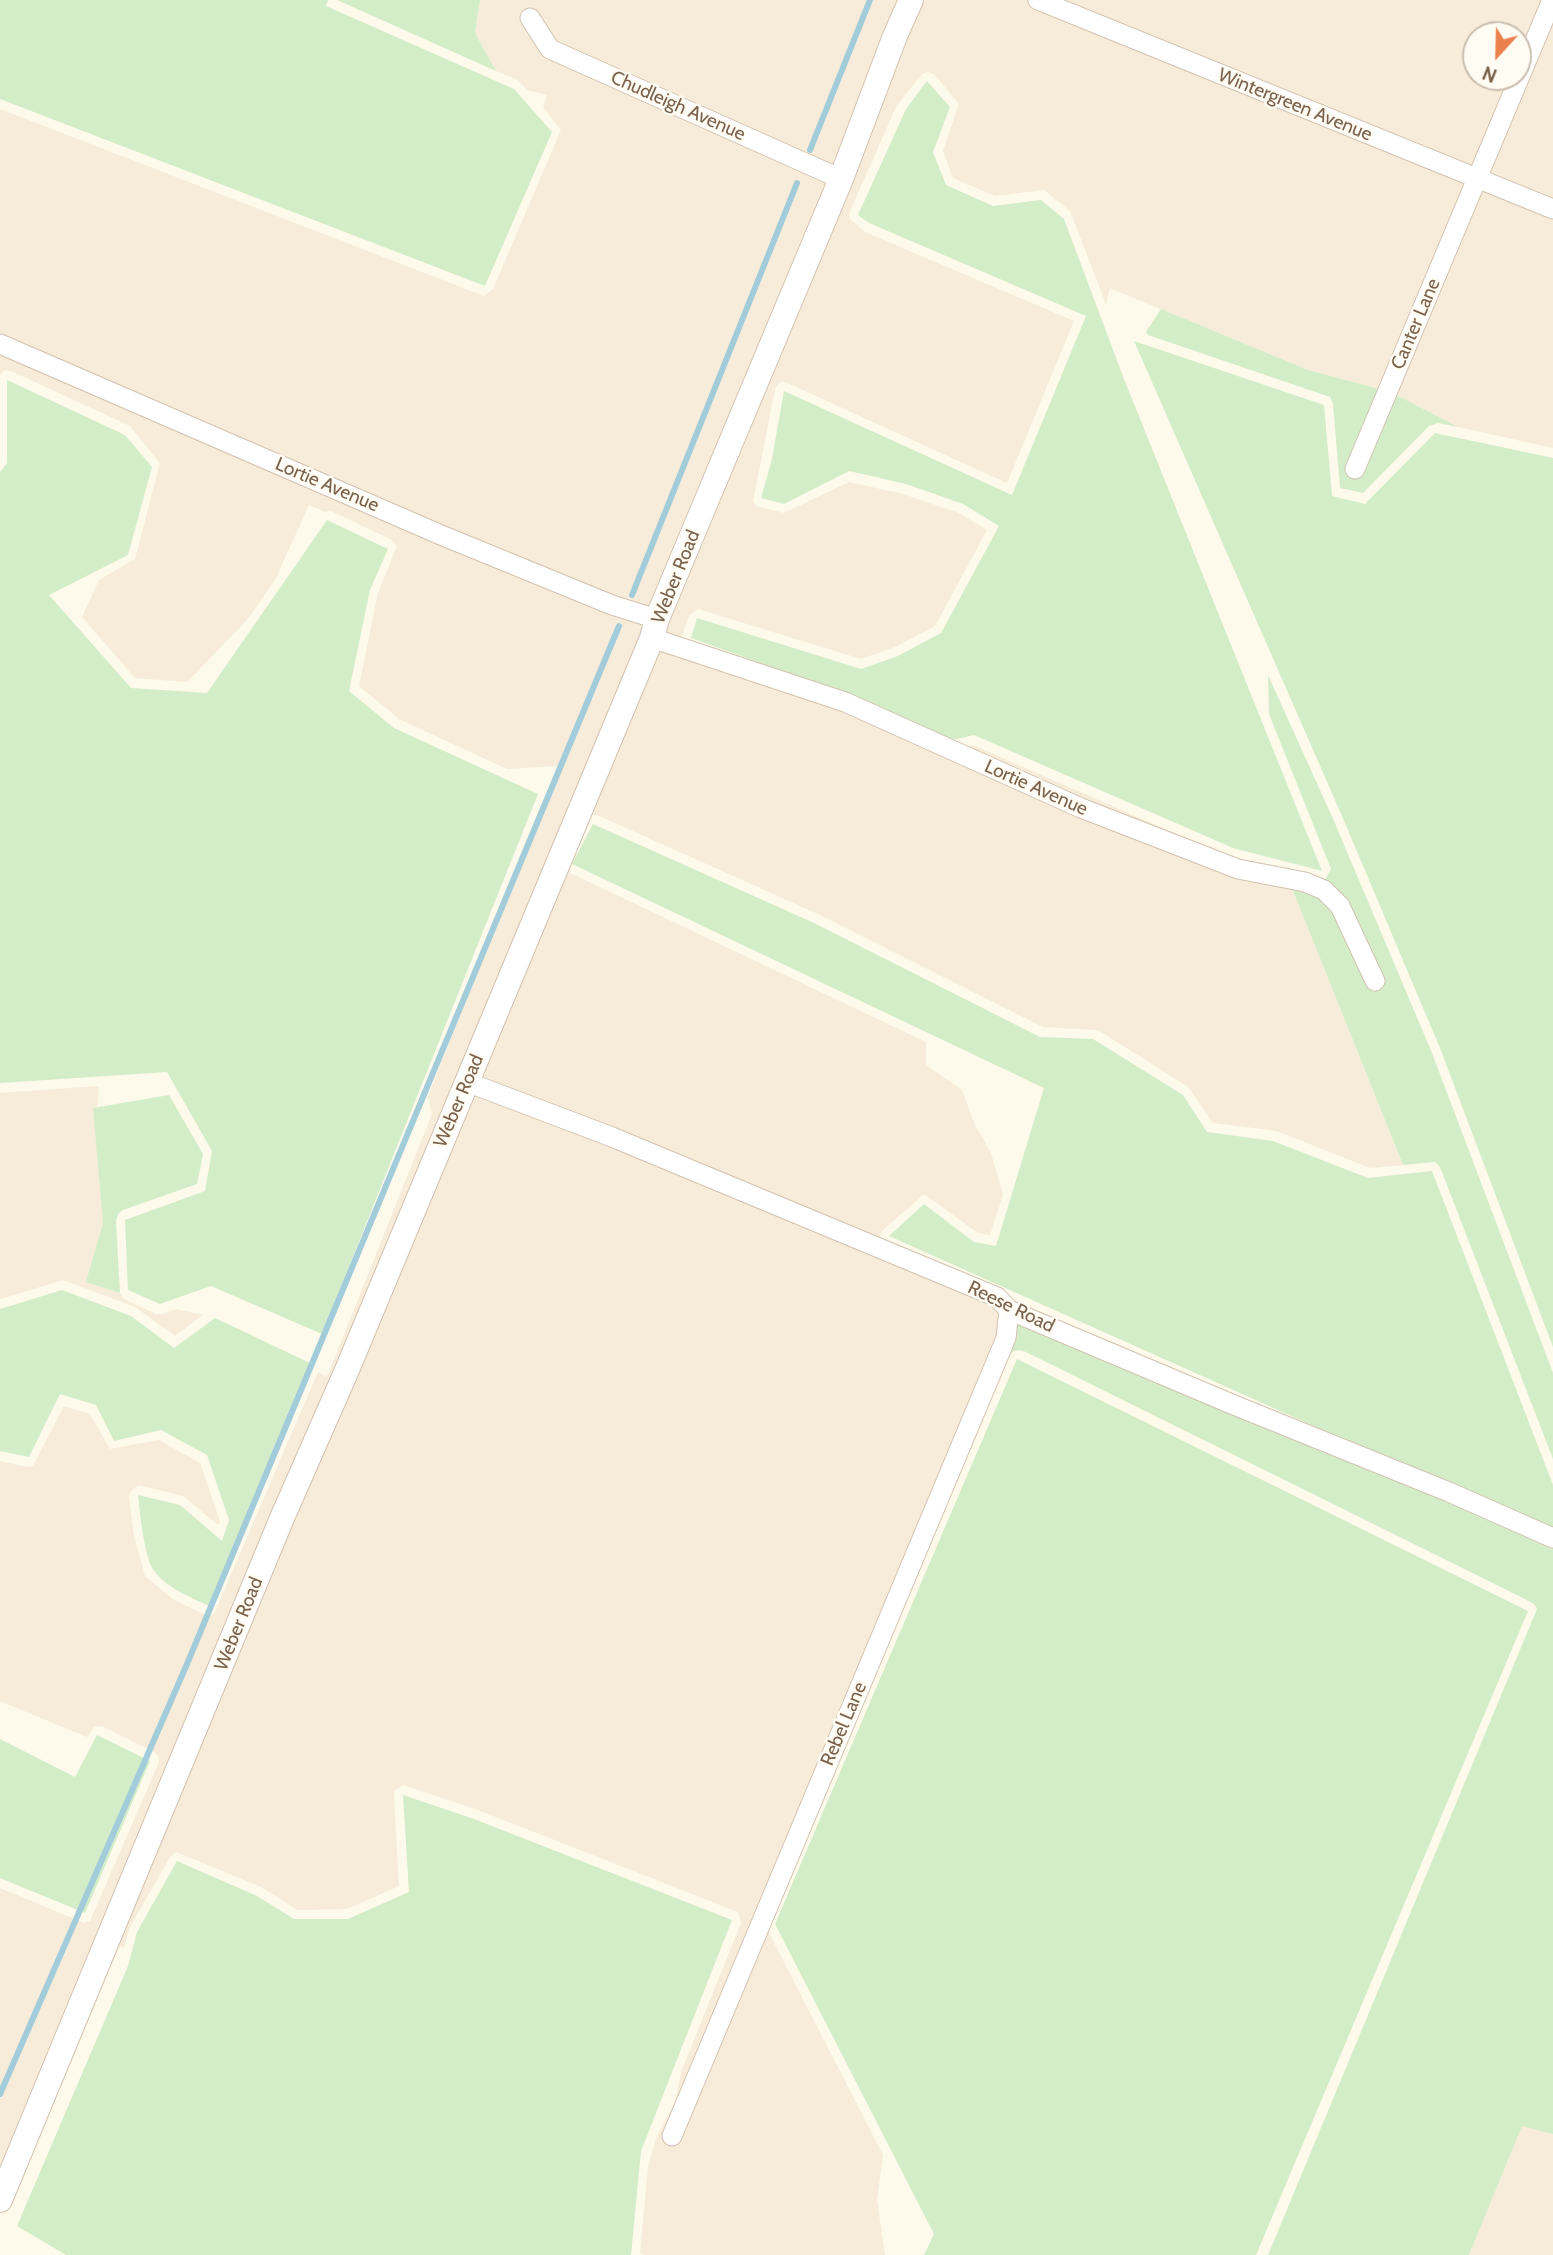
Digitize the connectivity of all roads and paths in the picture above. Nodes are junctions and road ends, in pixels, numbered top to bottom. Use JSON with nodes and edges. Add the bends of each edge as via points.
{"nodes":[{"id":1,"x":912,"y":0,"type":"edge"},
{"id":2,"x":1038,"y":0,"type":"edge"},
{"id":3,"x":1552,"y":0,"type":"edge"},
{"id":4,"x":530,"y":18,"type":"dead end"},
{"id":5,"x":841,"y":179,"type":"junction"},
{"id":6,"x":1478,"y":179,"type":"junction"},
{"id":7,"x":1553,"y":209,"type":"edge"},
{"id":8,"x":0,"y":344,"type":"edge"},
{"id":9,"x":1355,"y":469,"type":"dead end"},
{"id":10,"x":655,"y":629,"type":"junction"},
{"id":11,"x":1375,"y":981,"type":"dead end"},
{"id":12,"x":467,"y":1083,"type":"junction"},
{"id":13,"x":1009,"y":1310,"type":"junction"},
{"id":14,"x":1553,"y":1538,"type":"edge"},
{"id":15,"x":672,"y":2136,"type":"dead end"},
{"id":16,"x":0,"y":2200,"type":"edge"}],
"edges":[{"from":1,"to":5,"type":"street","name":"Weber Road"},
{"from":2,"to":6,"type":"street","name":"Wintergreen Avenue"},
{"from":3,"to":6,"type":"street","name":"Canter Lane"},
{"from":4,"to":5,"type":"street","name":"Chudleigh Avenue","via":[[550,49]]},
{"from":5,"to":10,"type":"street","name":"Weber Road"},
{"from":6,"to":7,"type":"street","name":"Wintergreen Avenue"},
{"from":6,"to":9,"type":"street","name":"Canter Lane"},
{"from":8,"to":10,"type":"street","name":"Lortie Avenue","via":[[612,605]]},
{"from":10,"to":11,"type":"street","name":"Lortie Avenue","via":[[845,702],[1081,808],[1238,869],[1324,890],[1340,906]]},
{"from":10,"to":12,"type":"street","name":"Weber Road"},
{"from":12,"to":13,"type":"street","name":"Reese Road","via":[[612,1137],[997,1297]]},
{"from":12,"to":16,"type":"street","name":"Weber Road"},
{"from":13,"to":14,"type":"street","name":"Reese Road"},
{"from":13,"to":15,"type":"street","name":"Rebel Lane","via":[[1006,1338]]}]}
